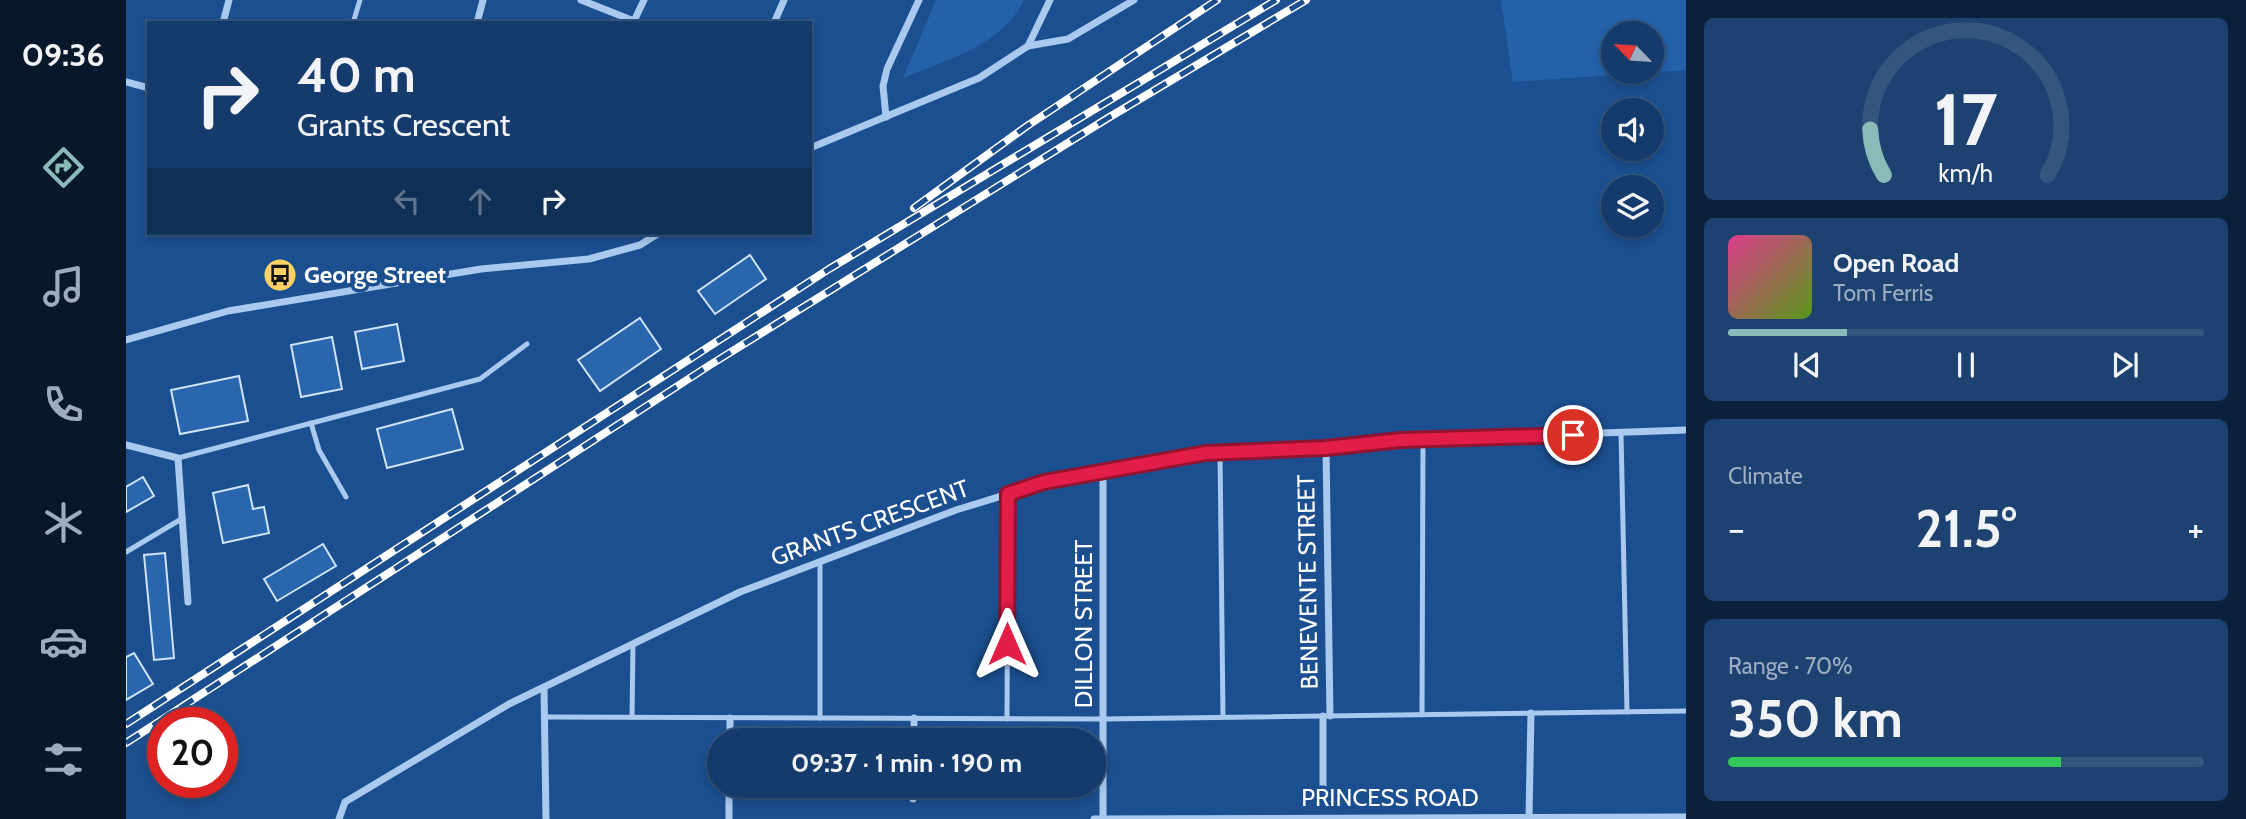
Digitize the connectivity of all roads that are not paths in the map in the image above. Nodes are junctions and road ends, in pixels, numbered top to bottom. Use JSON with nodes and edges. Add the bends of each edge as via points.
{"nodes":[{"id":1,"x":229,"y":0,"type":"edge"},
{"id":2,"x":360,"y":0,"type":"edge"},
{"id":3,"x":483,"y":0,"type":"edge"},
{"id":4,"x":581,"y":0,"type":"edge"},
{"id":5,"x":644,"y":0,"type":"edge"},
{"id":6,"x":784,"y":0,"type":"edge"},
{"id":7,"x":919,"y":0,"type":"edge"},
{"id":8,"x":1050,"y":0,"type":"edge"},
{"id":9,"x":1134,"y":0,"type":"edge"},
{"id":10,"x":224,"y":21,"type":"edge"},
{"id":11,"x":354,"y":21,"type":"edge"},
{"id":12,"x":478,"y":21,"type":"edge"},
{"id":13,"x":632,"y":21,"type":"edge"},
{"id":14,"x":634,"y":21,"type":"edge"},
{"id":15,"x":775,"y":21,"type":"edge"},
{"id":16,"x":1028,"y":46,"type":"junction"},
{"id":17,"x":126,"y":82,"type":"edge"},
{"id":18,"x":147,"y":87,"type":"edge"},
{"id":19,"x":886,"y":117,"type":"junction"},
{"id":20,"x":812,"y":147,"type":"edge"},
{"id":21,"x":656,"y":235,"type":"edge"},
{"id":22,"x":126,"y":340,"type":"edge"},
{"id":23,"x":527,"y":344,"type":"dead end"},
{"id":24,"x":311,"y":423,"type":"junction"},
{"id":25,"x":1686,"y":430,"type":"edge"},
{"id":26,"x":1621,"y":433,"type":"junction"},
{"id":27,"x":1423,"y":440,"type":"junction"},
{"id":28,"x":126,"y":445,"type":"edge"},
{"id":29,"x":1325,"y":448,"type":"junction"},
{"id":30,"x":1220,"y":452,"type":"junction"},
{"id":31,"x":178,"y":458,"type":"junction"},
{"id":32,"x":1103,"y":472,"type":"junction"},
{"id":33,"x":1008,"y":494,"type":"junction"},
{"id":34,"x":346,"y":497,"type":"dead end"},
{"id":35,"x":183,"y":518,"type":"junction"},
{"id":36,"x":126,"y":552,"type":"edge"},
{"id":37,"x":820,"y":562,"type":"junction"},
{"id":38,"x":188,"y":602,"type":"dead end"},
{"id":39,"x":634,"y":644,"type":"junction"},
{"id":40,"x":544,"y":688,"type":"junction"},
{"id":41,"x":1686,"y":711,"type":"edge"},
{"id":42,"x":1627,"y":712,"type":"junction"},
{"id":43,"x":1531,"y":713,"type":"junction"},
{"id":44,"x":1422,"y":715,"type":"junction"},
{"id":45,"x":1326,"y":716,"type":"junction"},
{"id":46,"x":545,"y":717,"type":"junction"},
{"id":47,"x":632,"y":717,"type":"junction"},
{"id":48,"x":730,"y":718,"type":"junction"},
{"id":49,"x":820,"y":718,"type":"junction"},
{"id":50,"x":914,"y":718,"type":"junction"},
{"id":51,"x":1223,"y":718,"type":"junction"},
{"id":52,"x":1007,"y":719,"type":"junction"},
{"id":53,"x":1104,"y":719,"type":"junction"},
{"id":54,"x":730,"y":728,"type":"edge"},
{"id":55,"x":914,"y":728,"type":"edge"},
{"id":56,"x":1322,"y":794,"type":"dead end"},
{"id":57,"x":729,"y":798,"type":"edge"},
{"id":58,"x":1529,"y":817,"type":"junction"},
{"id":59,"x":1686,"y":817,"type":"edge"},
{"id":60,"x":1439,"y":818,"type":"edge"},
{"id":61,"x":1611,"y":818,"type":"edge"},
{"id":62,"x":339,"y":819,"type":"edge"},
{"id":63,"x":546,"y":819,"type":"edge"},
{"id":64,"x":729,"y":819,"type":"edge"},
{"id":65,"x":1094,"y":819,"type":"edge"},
{"id":66,"x":1103,"y":819,"type":"edge"}],
"edges":[{"from":1,"to":10,"type":"street"},
{"from":2,"to":11,"type":"lane"},
{"from":3,"to":12,"type":"street"},
{"from":4,"to":13,"type":"street"},
{"from":5,"to":14,"type":"street"},
{"from":6,"to":15,"type":"street"},
{"from":7,"to":19,"type":"street","via":[[887,69],[883,86]]},
{"from":8,"to":16,"type":"street"},
{"from":9,"to":16,"type":"street","via":[[1068,39]]},
{"from":16,"to":19,"type":"street","via":[[979,78]]},
{"from":17,"to":18,"type":"street"},
{"from":19,"to":20,"type":"street"},
{"from":21,"to":22,"type":"street","via":[[640,245],[589,259],[481,269],[228,311]]},
{"from":23,"to":24,"type":"lane","via":[[480,379]]},
{"from":24,"to":31,"type":"lane"},
{"from":24,"to":34,"type":"lane","via":[[319,450]]},
{"from":25,"to":26,"type":"street","name":"GRANTS CRESCENT"},
{"from":26,"to":27,"type":"street","name":"GRANTS CRESCENT"},
{"from":26,"to":42,"type":"lane"},
{"from":27,"to":29,"type":"street","name":"GRANTS CRESCENT"},
{"from":27,"to":44,"type":"lane"},
{"from":28,"to":31,"type":"street"},
{"from":29,"to":30,"type":"street","name":"GRANTS CRESCENT"},
{"from":29,"to":45,"type":"street","name":"BENEVENTE STREET"},
{"from":30,"to":32,"type":"street","name":"GRANTS CRESCENT"},
{"from":30,"to":51,"type":"lane"},
{"from":31,"to":35,"type":"street"},
{"from":32,"to":33,"type":"street","name":"GRANTS CRESCENT","via":[[1044,482]]},
{"from":32,"to":53,"type":"street","name":"DILLON STREET"},
{"from":33,"to":37,"type":"street","name":"GRANTS CRESCENT"},
{"from":33,"to":52,"type":"lane"},
{"from":35,"to":36,"type":"lane"},
{"from":35,"to":38,"type":"street"},
{"from":37,"to":39,"type":"street","name":"GRANTS CRESCENT","via":[[740,592]]},
{"from":37,"to":49,"type":"lane"},
{"from":39,"to":40,"type":"street","name":"GRANTS CRESCENT"},
{"from":39,"to":47,"type":"lane"},
{"from":40,"to":46,"type":"street"},
{"from":40,"to":62,"type":"street","name":"GRANTS CRESCENT","via":[[509,704],[345,802]]},
{"from":41,"to":42,"type":"lane"},
{"from":42,"to":43,"type":"lane"},
{"from":43,"to":44,"type":"lane"},
{"from":43,"to":58,"type":"street"},
{"from":44,"to":45,"type":"lane"},
{"from":45,"to":51,"type":"lane"},
{"from":45,"to":56,"type":"street","name":"BENEVENTE STREET"},
{"from":46,"to":47,"type":"lane"},
{"from":46,"to":63,"type":"street"},
{"from":47,"to":48,"type":"lane"},
{"from":48,"to":49,"type":"lane"},
{"from":48,"to":54,"type":"street"},
{"from":49,"to":50,"type":"lane"},
{"from":50,"to":52,"type":"lane"},
{"from":50,"to":55,"type":"street"},
{"from":51,"to":53,"type":"lane"},
{"from":52,"to":53,"type":"lane"},
{"from":53,"to":66,"type":"street","name":"DILLON STREET"},
{"from":57,"to":64,"type":"street"},
{"from":58,"to":60,"type":"street","name":"PRINCESS ROAD"},
{"from":58,"to":61,"type":"street","name":"PRINCESS ROAD"},
{"from":59,"to":61,"type":"street","name":"PRINCESS ROAD"},
{"from":60,"to":66,"type":"street","name":"PRINCESS ROAD"},
{"from":65,"to":66,"type":"street","name":"PRINCESS ROAD"}]}
